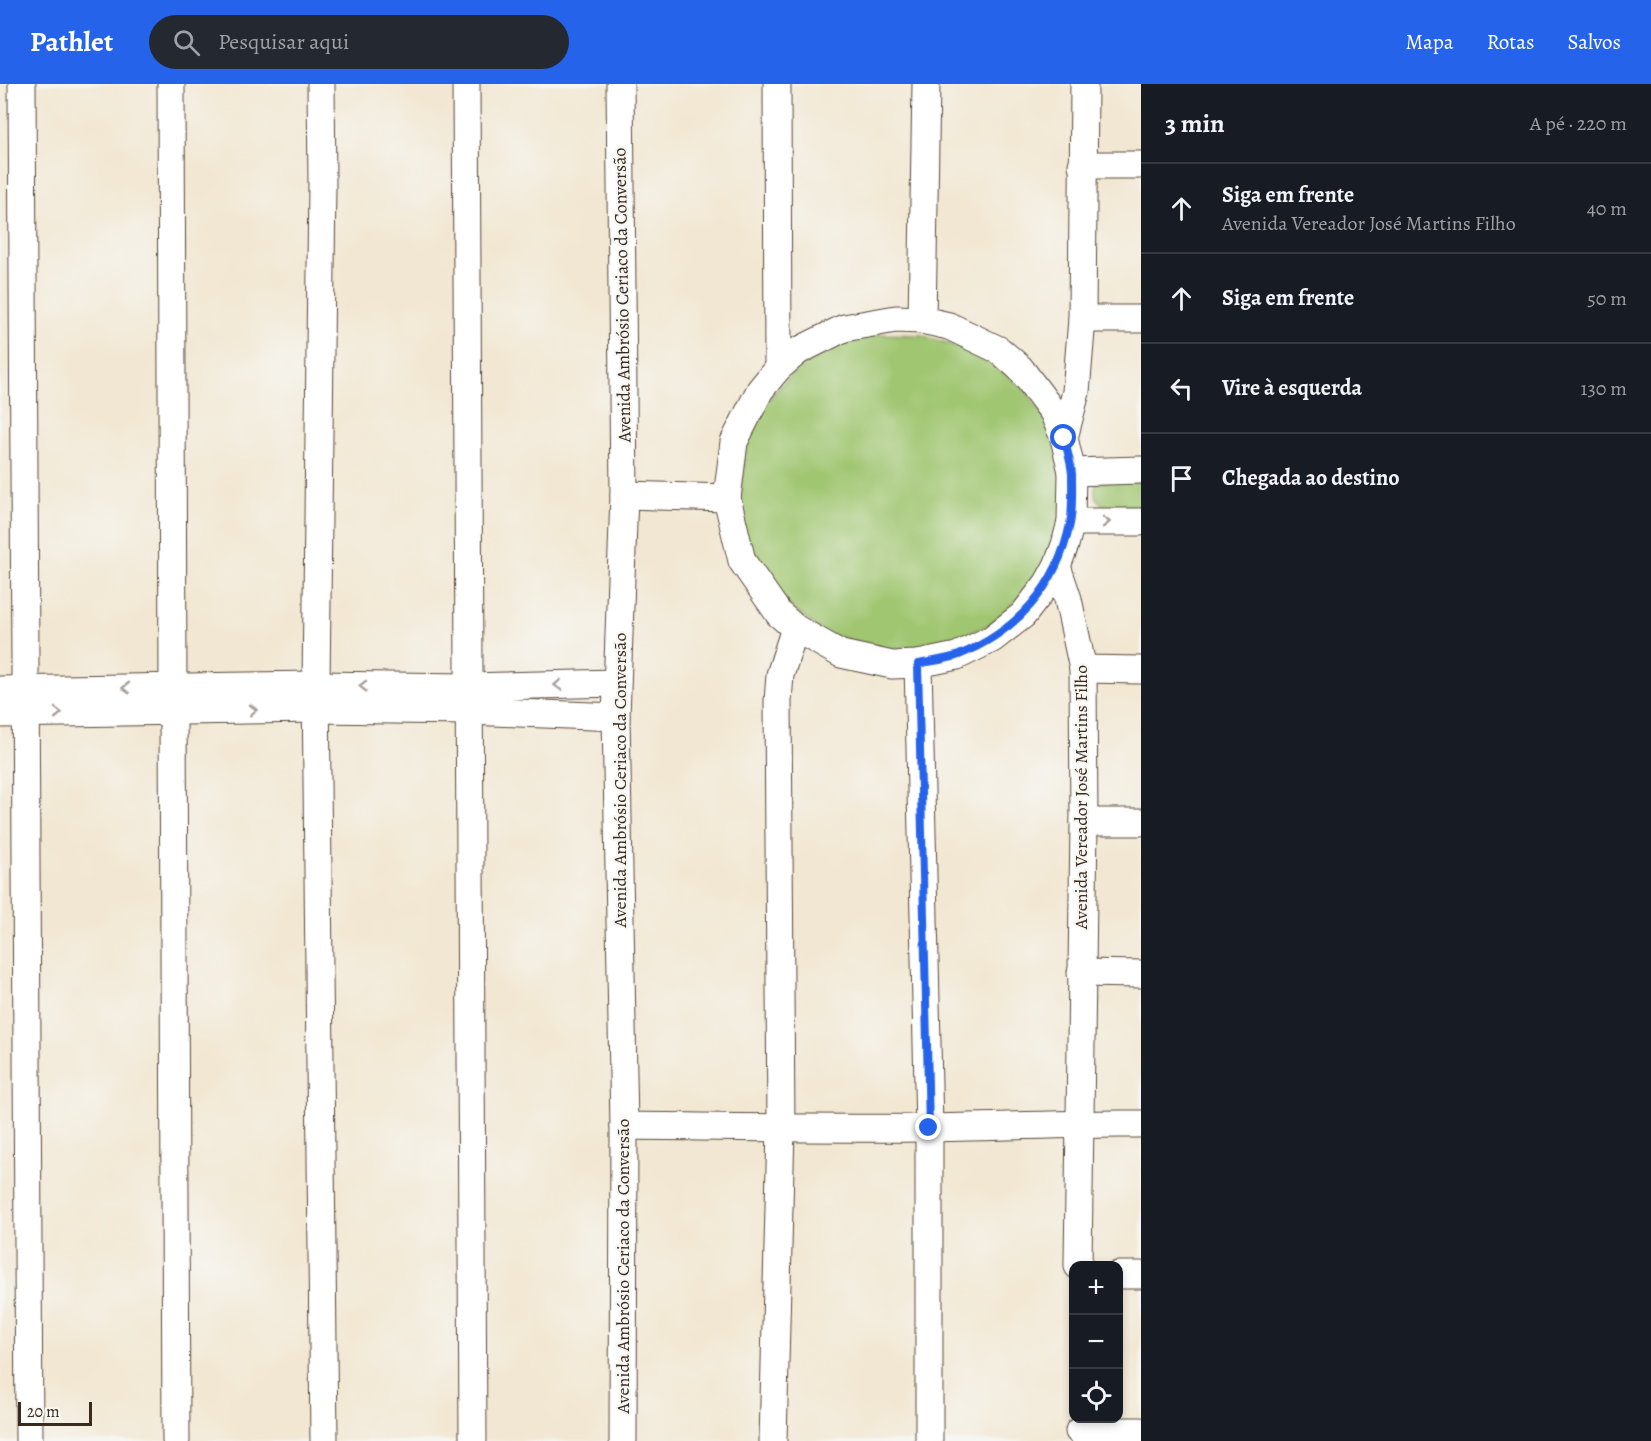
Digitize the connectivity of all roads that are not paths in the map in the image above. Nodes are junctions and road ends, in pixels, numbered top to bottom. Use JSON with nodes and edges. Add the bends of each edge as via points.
{"nodes":[{"id":1,"x":22,"y":84,"type":"edge"},
{"id":2,"x":171,"y":84,"type":"edge"},
{"id":3,"x":321,"y":84,"type":"edge"},
{"id":4,"x":466,"y":84,"type":"edge"},
{"id":5,"x":620,"y":84,"type":"edge"},
{"id":6,"x":777,"y":84,"type":"edge"},
{"id":7,"x":926,"y":84,"type":"edge"},
{"id":8,"x":1084,"y":84,"type":"edge"},
{"id":9,"x":1082,"y":165,"type":"junction"},
{"id":10,"x":1141,"y":165,"type":"edge"},
{"id":11,"x":1082,"y":319,"type":"junction"},
{"id":12,"x":1141,"y":319,"type":"edge"},
{"id":13,"x":922,"y":320,"type":"junction"},
{"id":14,"x":778,"y":368,"type":"junction"},
{"id":15,"x":1064,"y":438,"type":"junction"},
{"id":16,"x":1141,"y":470,"type":"edge"},
{"id":17,"x":1072,"y":472,"type":"junction"},
{"id":18,"x":624,"y":495,"type":"junction"},
{"id":19,"x":727,"y":498,"type":"junction"},
{"id":20,"x":1071,"y":522,"type":"junction"},
{"id":21,"x":1141,"y":522,"type":"edge"},
{"id":22,"x":1057,"y":566,"type":"junction"},
{"id":23,"x":795,"y":628,"type":"junction"},
{"id":24,"x":918,"y":664,"type":"junction"},
{"id":25,"x":1083,"y":669,"type":"junction"},
{"id":26,"x":1141,"y":670,"type":"edge"},
{"id":27,"x":616,"y":683,"type":"junction"},
{"id":28,"x":317,"y":697,"type":"junction"},
{"id":29,"x":173,"y":699,"type":"junction"},
{"id":30,"x":468,"y":699,"type":"junction"},
{"id":31,"x":12,"y":702,"type":"edge"},
{"id":32,"x":616,"y":717,"type":"junction"},
{"id":33,"x":1084,"y":822,"type":"junction"},
{"id":34,"x":1141,"y":822,"type":"edge"},
{"id":35,"x":1081,"y":972,"type":"junction"},
{"id":36,"x":1141,"y":974,"type":"edge"},
{"id":37,"x":1079,"y":1123,"type":"junction"},
{"id":38,"x":1141,"y":1124,"type":"edge"},
{"id":39,"x":624,"y":1125,"type":"junction"},
{"id":40,"x":929,"y":1128,"type":"junction"},
{"id":41,"x":781,"y":1129,"type":"junction"},
{"id":42,"x":1078,"y":1261,"type":"edge"},
{"id":43,"x":1123,"y":1275,"type":"edge"},
{"id":44,"x":1141,"y":1275,"type":"edge"},
{"id":45,"x":1079,"y":1430,"type":"edge"},
{"id":46,"x":1141,"y":1431,"type":"edge"},
{"id":47,"x":29,"y":1441,"type":"edge"},
{"id":48,"x":176,"y":1441,"type":"edge"},
{"id":49,"x":324,"y":1441,"type":"edge"},
{"id":50,"x":472,"y":1441,"type":"edge"},
{"id":51,"x":622,"y":1441,"type":"edge"},
{"id":52,"x":773,"y":1441,"type":"edge"},
{"id":53,"x":929,"y":1441,"type":"edge"}],
"edges":[{"from":1,"to":31,"type":"street"},
{"from":2,"to":29,"type":"street"},
{"from":3,"to":28,"type":"street"},
{"from":4,"to":30,"type":"street"},
{"from":5,"to":18,"type":"street","name":"Avenida Ambrósio Ceriaco da Conversão"},
{"from":6,"to":14,"type":"street"},
{"from":7,"to":13,"type":"street"},
{"from":8,"to":9,"type":"street"},
{"from":9,"to":10,"type":"street"},
{"from":9,"to":11,"type":"street"},
{"from":11,"to":12,"type":"street"},
{"from":11,"to":15,"type":"street","via":[[1076,392]]},
{"from":13,"to":14,"type":"street","via":[[896,319],[844,328],[798,351]]},
{"from":13,"to":15,"type":"street","via":[[949,326],[999,350],[1020,368],[1053,412]]},
{"from":14,"to":19,"type":"street","via":[[760,390],[734,442]]},
{"from":15,"to":17,"type":"street"},
{"from":16,"to":17,"type":"street"},
{"from":17,"to":20,"type":"street"},
{"from":18,"to":19,"type":"street"},
{"from":18,"to":27,"type":"street","name":"Avenida Ambrósio Ceriaco da Conversão"},
{"from":19,"to":23,"type":"street","via":[[742,561],[778,614]]},
{"from":20,"to":21,"type":"street","one_way":true},
{"from":20,"to":22,"type":"street"},
{"from":22,"to":24,"type":"street","via":[[1023,615],[992,639],[957,656]]},
{"from":22,"to":25,"type":"street","name":"Avenida Vereador José Martins Filho"},
{"from":23,"to":24,"type":"street","via":[[841,654],[892,665]]},
{"from":23,"to":41,"type":"street","via":[[780,675],[778,701]]},
{"from":24,"to":40,"type":"street"},
{"from":25,"to":26,"type":"street"},
{"from":25,"to":33,"type":"street","name":"Avenida Vereador José Martins Filho"},
{"from":27,"to":30,"type":"street","one_way":true},
{"from":27,"to":32,"type":"street","name":"Avenida Ambrósio Ceriaco da Conversão"},
{"from":28,"to":29,"type":"street"},
{"from":28,"to":30,"type":"street"},
{"from":28,"to":49,"type":"street"},
{"from":29,"to":31,"type":"street"},
{"from":29,"to":48,"type":"street"},
{"from":30,"to":32,"type":"street"},
{"from":30,"to":50,"type":"street"},
{"from":31,"to":47,"type":"street"},
{"from":32,"to":39,"type":"street","name":"Avenida Ambrósio Ceriaco da Conversão"},
{"from":33,"to":34,"type":"street"},
{"from":33,"to":35,"type":"street","name":"Avenida Vereador José Martins Filho"},
{"from":35,"to":36,"type":"street"},
{"from":35,"to":37,"type":"street","name":"Avenida Vereador José Martins Filho"},
{"from":37,"to":38,"type":"street"},
{"from":37,"to":40,"type":"street"},
{"from":37,"to":42,"type":"street","name":"Avenida Vereador José Martins Filho"},
{"from":39,"to":41,"type":"street"},
{"from":39,"to":51,"type":"street","name":"Avenida Ambrósio Ceriaco da Conversão"},
{"from":40,"to":41,"type":"street"},
{"from":40,"to":53,"type":"street"},
{"from":41,"to":52,"type":"street"},
{"from":43,"to":44,"type":"street"},
{"from":45,"to":46,"type":"street"}]}
